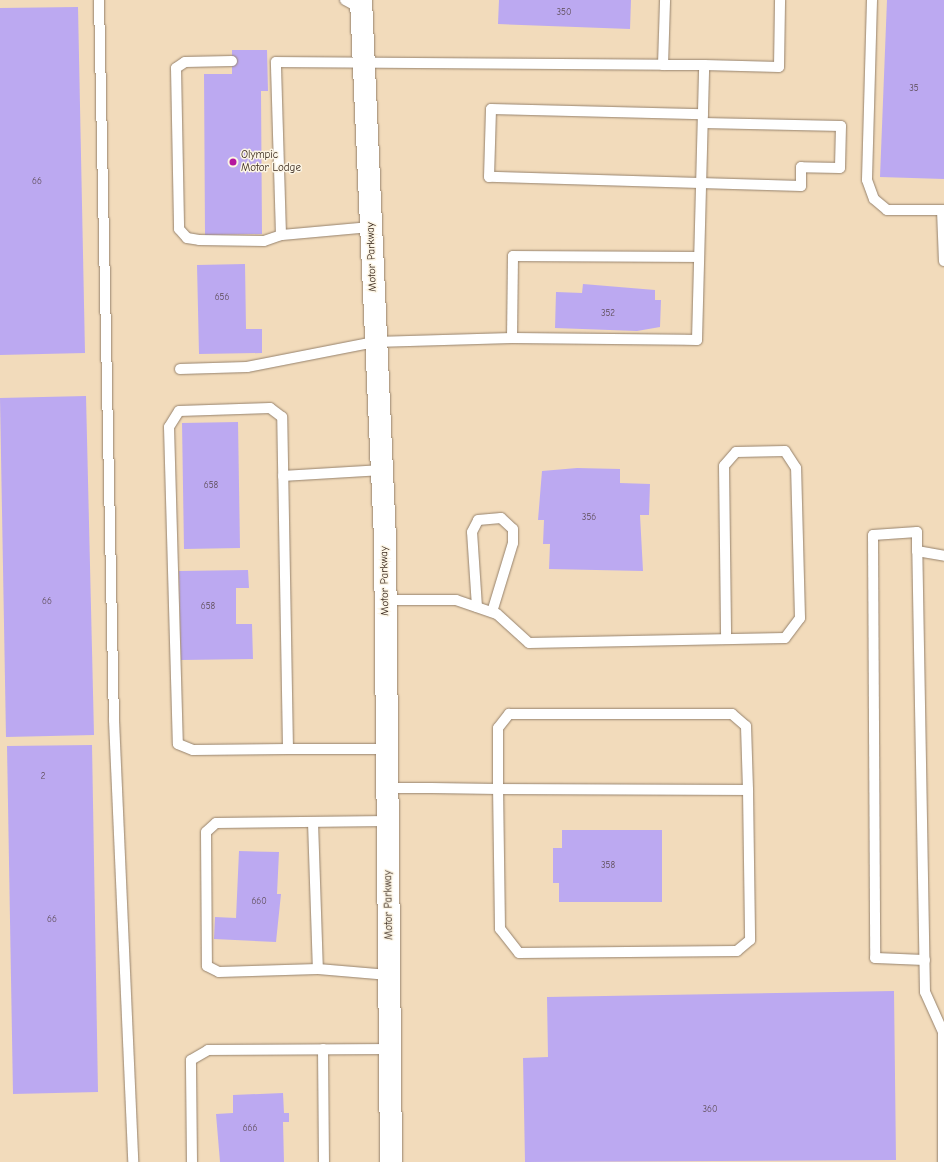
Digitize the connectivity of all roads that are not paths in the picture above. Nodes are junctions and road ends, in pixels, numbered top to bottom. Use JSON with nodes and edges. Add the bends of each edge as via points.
{"nodes":[{"id":1,"x":99,"y":0,"type":"edge"},
{"id":2,"x":665,"y":0,"type":"edge"},
{"id":3,"x":780,"y":0,"type":"edge"},
{"id":4,"x":872,"y":0,"type":"edge"},
{"id":5,"x":356,"y":3,"type":"edge"},
{"id":6,"x":364,"y":60,"type":"junction"},
{"id":7,"x":232,"y":61,"type":"dead end"},
{"id":8,"x":663,"y":64,"type":"junction"},
{"id":9,"x":704,"y":65,"type":"junction"},
{"id":10,"x":703,"y":119,"type":"junction"},
{"id":11,"x":701,"y":183,"type":"junction"},
{"id":12,"x":943,"y":210,"type":"edge"},
{"id":13,"x":371,"y":227,"type":"junction"},
{"id":14,"x":281,"y":235,"type":"junction"},
{"id":15,"x":699,"y":257,"type":"junction"},
{"id":16,"x":944,"y":261,"type":"edge"},
{"id":17,"x":512,"y":338,"type":"junction"},
{"id":18,"x":375,"y":342,"type":"junction"},
{"id":19,"x":180,"y":369,"type":"dead end"},
{"id":20,"x":382,"y":470,"type":"junction"},
{"id":21,"x":283,"y":476,"type":"junction"},
{"id":22,"x":917,"y":551,"type":"junction"},
{"id":23,"x":944,"y":556,"type":"edge"},
{"id":24,"x":386,"y":600,"type":"junction"},
{"id":25,"x":477,"y":607,"type":"junction"},
{"id":26,"x":492,"y":612,"type":"junction"},
{"id":27,"x":726,"y":639,"type":"junction"},
{"id":28,"x":288,"y":749,"type":"junction"},
{"id":29,"x":387,"y":749,"type":"junction"},
{"id":30,"x":388,"y":788,"type":"junction"},
{"id":31,"x":498,"y":789,"type":"junction"},
{"id":32,"x":748,"y":790,"type":"junction"},
{"id":33,"x":388,"y":821,"type":"junction"},
{"id":34,"x":313,"y":822,"type":"junction"},
{"id":35,"x":925,"y":960,"type":"junction"},
{"id":36,"x":318,"y":969,"type":"junction"},
{"id":37,"x":389,"y":975,"type":"junction"},
{"id":38,"x":944,"y":1032,"type":"edge"},
{"id":39,"x":390,"y":1049,"type":"junction"},
{"id":40,"x":323,"y":1050,"type":"junction"},
{"id":41,"x":133,"y":1162,"type":"edge"},
{"id":42,"x":192,"y":1162,"type":"edge"},
{"id":43,"x":324,"y":1162,"type":"edge"},
{"id":44,"x":391,"y":1162,"type":"edge"},
{"id":45,"x":943,"y":1162,"type":"edge"}],
"edges":[{"from":1,"to":41,"type":"lane","via":[[114,720]]},
{"from":2,"to":8,"type":"lane"},
{"from":3,"to":9,"type":"lane","via":[[779,67]]},
{"from":4,"to":12,"type":"lane","via":[[867,180],[874,199],[887,210]]},
{"from":5,"to":6,"type":"main road","name":"Motor Parkway"},
{"from":6,"to":8,"type":"lane"},
{"from":6,"to":13,"type":"main road","name":"Motor Parkway"},
{"from":6,"to":14,"type":"lane","via":[[276,62]]},
{"from":7,"to":14,"type":"lane","via":[[185,62],[176,68],[179,228],[187,238],[199,240],[264,241]]},
{"from":8,"to":9,"type":"lane"},
{"from":9,"to":10,"type":"lane"},
{"from":10,"to":11,"type":"lane"},
{"from":10,"to":11,"type":"lane","via":[[841,126],[840,168],[801,168],[801,186]]},
{"from":10,"to":11,"type":"lane","via":[[491,108],[489,177]]},
{"from":11,"to":15,"type":"lane"},
{"from":12,"to":16,"type":"lane"},
{"from":13,"to":14,"type":"lane"},
{"from":13,"to":18,"type":"main road","name":"Motor Parkway"},
{"from":15,"to":17,"type":"lane","via":[[513,256]]},
{"from":15,"to":17,"type":"lane","via":[[697,340]]},
{"from":17,"to":18,"type":"lane"},
{"from":18,"to":19,"type":"lane","via":[[248,367]]},
{"from":18,"to":20,"type":"main road","name":"Motor Parkway"},
{"from":20,"to":21,"type":"lane"},
{"from":20,"to":24,"type":"main road","name":"Motor Parkway"},
{"from":21,"to":28,"type":"lane"},
{"from":21,"to":28,"type":"lane","via":[[282,417],[270,408],[179,411],[169,426],[178,744],[193,750]]},
{"from":22,"to":23,"type":"lane"},
{"from":22,"to":35,"type":"lane"},
{"from":22,"to":35,"type":"lane","via":[[917,532],[873,535],[875,958]]},
{"from":24,"to":25,"type":"lane","via":[[456,600]]},
{"from":24,"to":29,"type":"main road","name":"Motor Parkway"},
{"from":25,"to":26,"type":"lane"},
{"from":25,"to":26,"type":"lane","via":[[472,532],[478,520],[501,518],[513,529],[513,543]]},
{"from":26,"to":27,"type":"lane","via":[[529,643]]},
{"from":27,"to":27,"type":"lane","via":[[784,638],[800,618],[796,468],[785,451],[736,452],[724,466]]},
{"from":28,"to":29,"type":"lane"},
{"from":29,"to":30,"type":"main road","name":"Motor Parkway"},
{"from":30,"to":31,"type":"lane"},
{"from":30,"to":33,"type":"main road","name":"Motor Parkway"},
{"from":31,"to":32,"type":"lane"},
{"from":31,"to":32,"type":"lane","via":[[498,728],[510,714],[732,714],[746,726]]},
{"from":31,"to":32,"type":"lane","via":[[500,929],[519,953],[737,951],[750,940]]},
{"from":33,"to":34,"type":"lane"},
{"from":33,"to":37,"type":"main road","name":"Motor Parkway"},
{"from":34,"to":36,"type":"lane"},
{"from":34,"to":36,"type":"lane","via":[[216,823],[206,832],[207,966],[219,972]]},
{"from":35,"to":38,"type":"lane","via":[[925,992]]},
{"from":36,"to":37,"type":"lane"},
{"from":37,"to":39,"type":"main road","name":"Motor Parkway"},
{"from":38,"to":45,"type":"lane"},
{"from":39,"to":40,"type":"lane"},
{"from":39,"to":44,"type":"main road","name":"Motor Parkway"},
{"from":40,"to":42,"type":"lane","via":[[208,1050],[191,1060]]},
{"from":40,"to":43,"type":"lane"}]}
